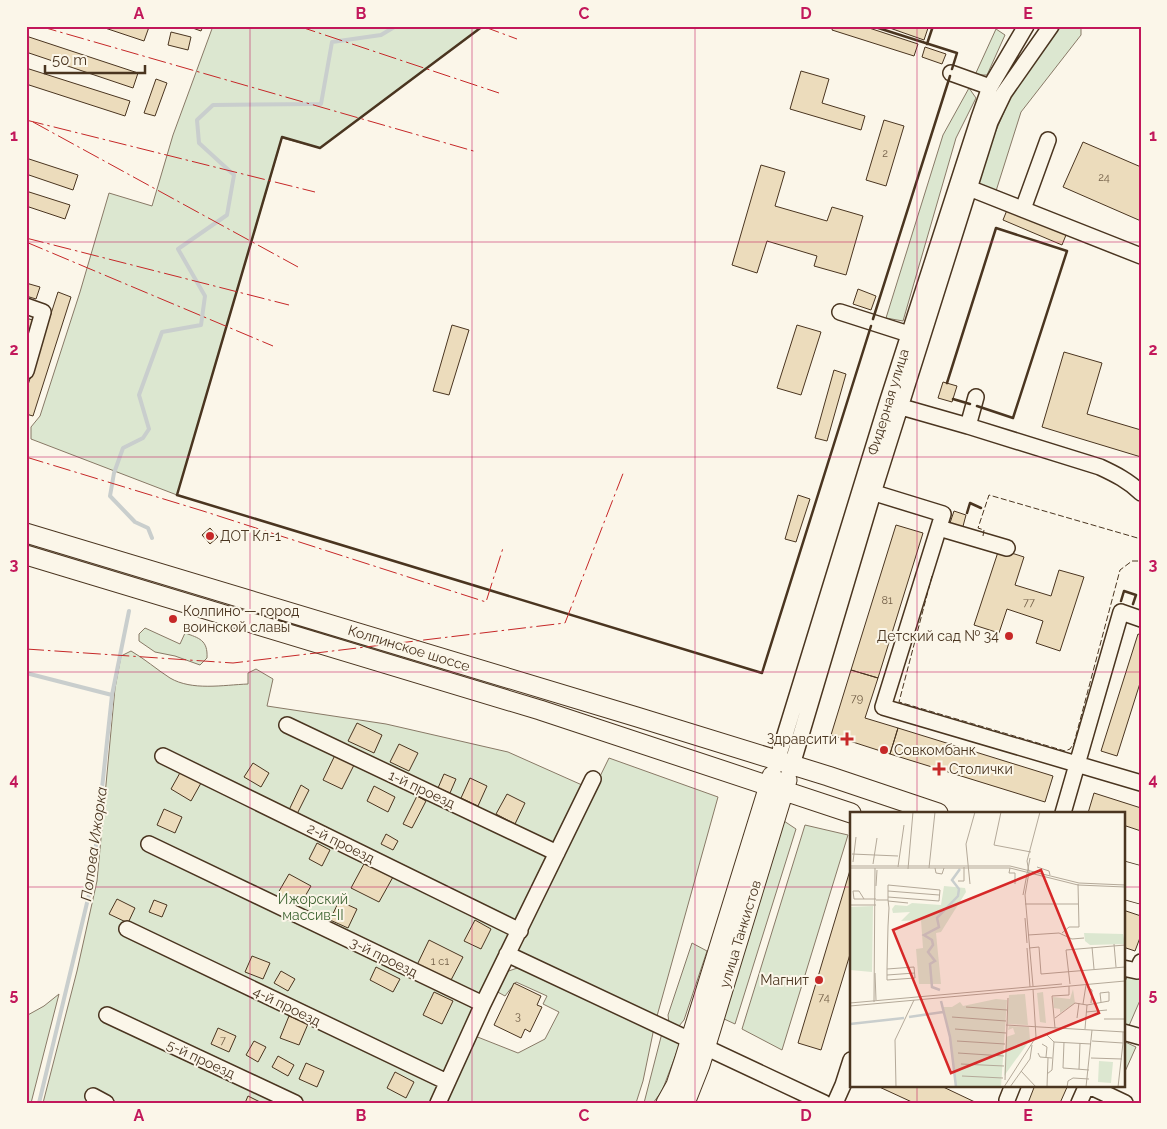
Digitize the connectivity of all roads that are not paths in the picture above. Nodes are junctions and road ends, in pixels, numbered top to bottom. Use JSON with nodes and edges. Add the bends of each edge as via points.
{"nodes":[{"id":1,"x":1026,"y":26,"type":"edge"},
{"id":2,"x":1051,"y":26,"type":"edge"},
{"id":3,"x":951,"y":73,"type":"dead end"},
{"id":4,"x":990,"y":87,"type":"junction"},
{"id":5,"x":1048,"y":140,"type":"dead end"},
{"id":6,"x":969,"y":188,"type":"junction"},
{"id":7,"x":1023,"y":209,"type":"junction"},
{"id":8,"x":1141,"y":256,"type":"edge"},
{"id":9,"x":26,"y":306,"type":"edge"},
{"id":10,"x":840,"y":312,"type":"dead end"},
{"id":11,"x":915,"y":336,"type":"junction"},
{"id":12,"x":29,"y":351,"type":"edge"},
{"id":13,"x":26,"y":371,"type":"edge"},
{"id":14,"x":976,"y":397,"type":"dead end"},
{"id":15,"x":894,"y":404,"type":"junction"},
{"id":16,"x":968,"y":426,"type":"junction"},
{"id":17,"x":1138,"y":487,"type":"edge"},
{"id":18,"x":867,"y":491,"type":"junction"},
{"id":19,"x":939,"y":528,"type":"junction"},
{"id":20,"x":26,"y":533,"type":"edge"},
{"id":21,"x":1007,"y":548,"type":"dead end"},
{"id":22,"x":26,"y":555,"type":"edge"},
{"id":23,"x":1141,"y":619,"type":"edge"},
{"id":24,"x":287,"y":725,"type":"dead end"},
{"id":25,"x":163,"y":756,"type":"dead end"},
{"id":26,"x":784,"y":763,"type":"junction"},
{"id":27,"x":1078,"y":764,"type":"junction"},
{"id":28,"x":593,"y":779,"type":"dead end"},
{"id":29,"x":1141,"y":783,"type":"edge"},
{"id":30,"x":776,"y":789,"type":"junction"},
{"id":31,"x":935,"y":812,"type":"edge"},
{"id":32,"x":1063,"y":812,"type":"edge"},
{"id":33,"x":850,"y":813,"type":"edge"},
{"id":34,"x":149,"y":844,"type":"dead end"},
{"id":35,"x":557,"y":853,"type":"junction"},
{"id":36,"x":1124,"y":871,"type":"edge"},
{"id":37,"x":1141,"y":876,"type":"edge"},
{"id":38,"x":1124,"y":889,"type":"edge"},
{"id":39,"x":1141,"y":894,"type":"edge"},
{"id":40,"x":127,"y":929,"type":"dead end"},
{"id":41,"x":520,"y":931,"type":"junction"},
{"id":42,"x":507,"y":954,"type":"junction"},
{"id":43,"x":1141,"y":962,"type":"edge"},
{"id":44,"x":1124,"y":968,"type":"edge"},
{"id":45,"x":483,"y":1004,"type":"junction"},
{"id":46,"x":107,"y":1016,"type":"dead end"},
{"id":47,"x":1124,"y":1032,"type":"edge"},
{"id":48,"x":1141,"y":1037,"type":"edge"},
{"id":49,"x":698,"y":1043,"type":"junction"},
{"id":50,"x":850,"y":1063,"type":"edge"},
{"id":51,"x":447,"y":1082,"type":"junction"},
{"id":52,"x":1014,"y":1086,"type":"edge"},
{"id":53,"x":1087,"y":1086,"type":"edge"},
{"id":54,"x":1089,"y":1086,"type":"edge"},
{"id":55,"x":1007,"y":1100,"type":"dead end"},
{"id":56,"x":295,"y":1103,"type":"edge"},
{"id":57,"x":438,"y":1103,"type":"edge"},
{"id":58,"x":666,"y":1103,"type":"edge"},
{"id":59,"x":685,"y":1103,"type":"edge"},
{"id":60,"x":824,"y":1103,"type":"edge"},
{"id":61,"x":835,"y":1103,"type":"edge"},
{"id":62,"x":1079,"y":1103,"type":"edge"},
{"id":63,"x":1125,"y":1103,"type":"edge"}],
"edges":[{"from":1,"to":4,"type":"street","name":"Фидерная улица"},
{"from":2,"to":6,"type":"street","name":"Фидерная улица","via":[[1001,100],[990,122]]},
{"from":3,"to":4,"type":"street"},
{"from":4,"to":11,"type":"street","name":"Фидерная улица","via":[[978,118]]},
{"from":5,"to":7,"type":"street"},
{"from":6,"to":7,"type":"street"},
{"from":6,"to":11,"type":"street","name":"Фидерная улица"},
{"from":7,"to":8,"type":"street"},
{"from":9,"to":12,"type":"street","via":[[43,312]]},
{"from":10,"to":11,"type":"street"},
{"from":11,"to":15,"type":"street","name":"Фидерная улица"},
{"from":12,"to":13,"type":"street"},
{"from":14,"to":16,"type":"street"},
{"from":15,"to":16,"type":"street"},
{"from":15,"to":18,"type":"street","name":"Фидерная улица"},
{"from":16,"to":17,"type":"street","via":[[1100,467]]},
{"from":18,"to":19,"type":"street","via":[[943,514]]},
{"from":18,"to":26,"type":"street","name":"Фидерная улица"},
{"from":19,"to":21,"type":"street"},
{"from":19,"to":27,"type":"street","via":[[883,707]]},
{"from":20,"to":26,"type":"main road","name":"Колпинское шоссе"},
{"from":22,"to":30,"type":"main road","name":"Колпинское шоссе","via":[[540,710]]},
{"from":23,"to":27,"type":"street","via":[[1121,612]]},
{"from":24,"to":35,"type":"street","name":"1-й проезд"},
{"from":25,"to":41,"type":"street","name":"2-й проезд"},
{"from":26,"to":30,"type":"main road","name":"Фидерная улица"},
{"from":26,"to":31,"type":"main road","name":"Колпинское шоссе"},
{"from":27,"to":29,"type":"street"},
{"from":27,"to":32,"type":"street"},
{"from":28,"to":35,"type":"street"},
{"from":30,"to":33,"type":"main road","name":"Колпинское шоссе"},
{"from":30,"to":49,"type":"main road","name":"улица Танкистов"},
{"from":34,"to":45,"type":"street","name":"3-й проезд"},
{"from":35,"to":41,"type":"street"},
{"from":36,"to":37,"type":"main road"},
{"from":38,"to":39,"type":"main road"},
{"from":40,"to":51,"type":"street","name":"4-й проезд"},
{"from":41,"to":42,"type":"street"},
{"from":42,"to":45,"type":"street"},
{"from":42,"to":49,"type":"street"},
{"from":43,"to":44,"type":"street","via":[[1137,971]]},
{"from":45,"to":51,"type":"street"},
{"from":46,"to":56,"type":"street","name":"5-й проезд"},
{"from":47,"to":48,"type":"street"},
{"from":49,"to":58,"type":"main road","name":"улица Танкистов"},
{"from":49,"to":59,"type":"main road","name":"улица Танкистов","via":[[690,1092]]},
{"from":49,"to":60,"type":"street"},
{"from":50,"to":61,"type":"street"},
{"from":51,"to":57,"type":"street"},
{"from":52,"to":55,"type":"street"},
{"from":53,"to":62,"type":"street"},
{"from":54,"to":63,"type":"street"}]}
